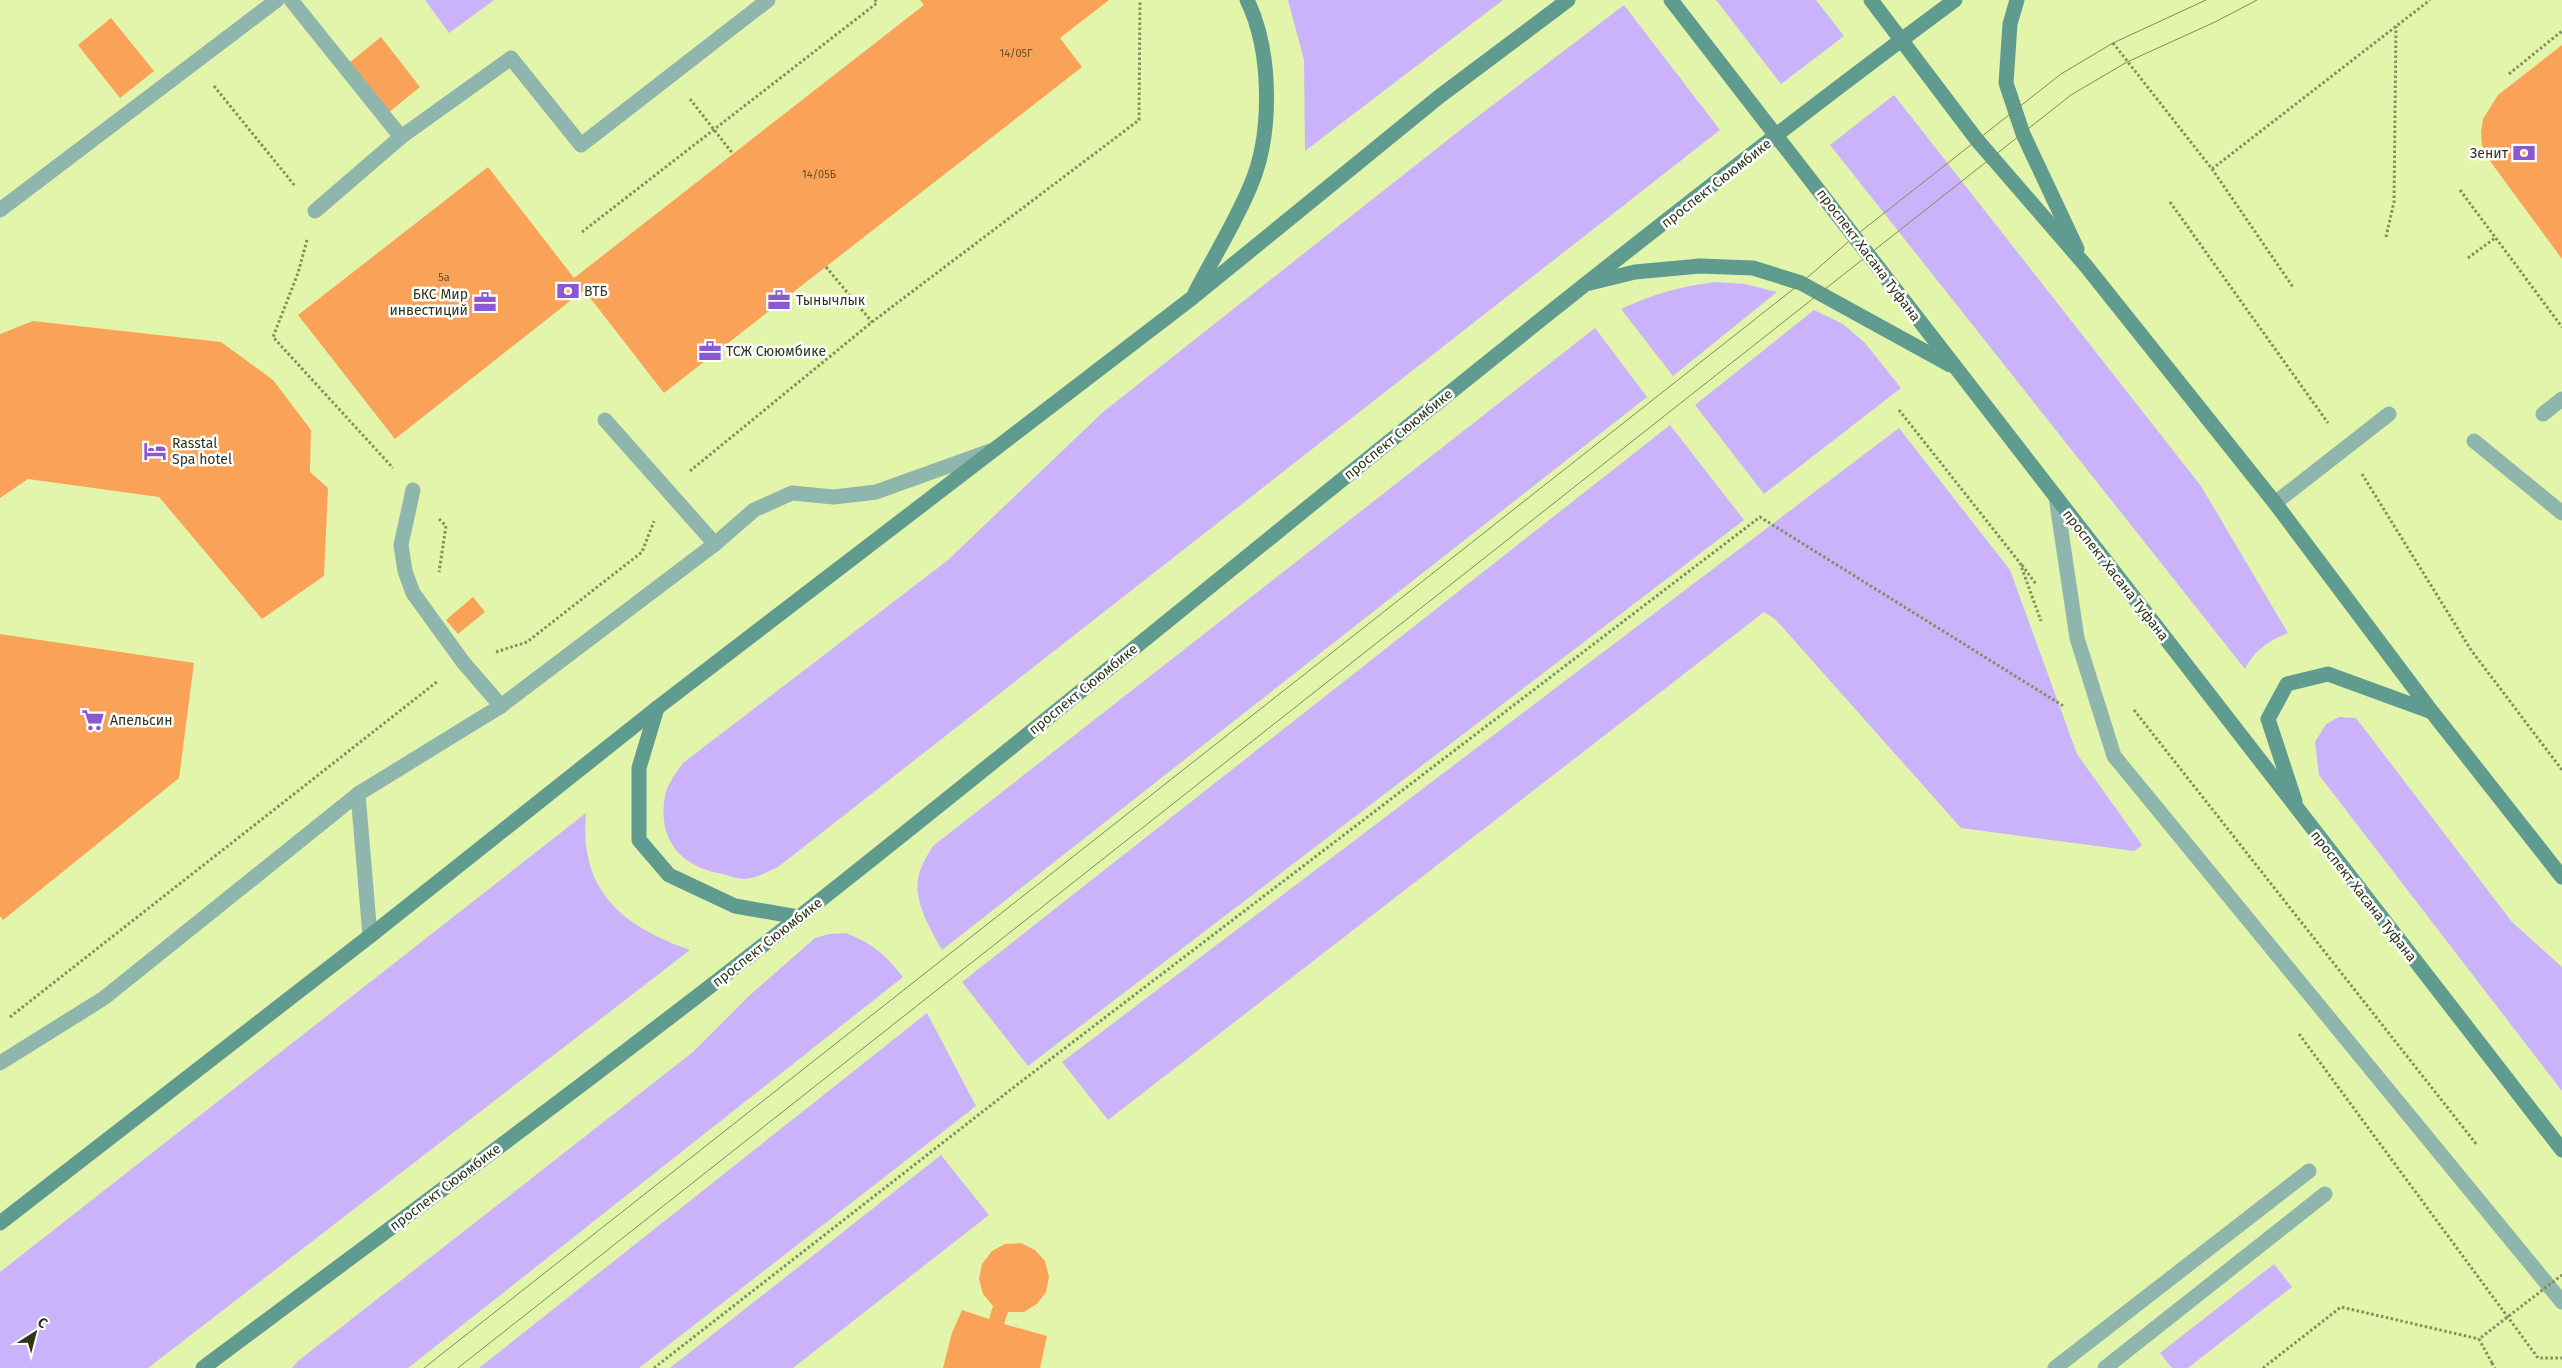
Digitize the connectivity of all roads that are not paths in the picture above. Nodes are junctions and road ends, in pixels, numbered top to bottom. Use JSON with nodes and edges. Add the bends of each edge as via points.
{"nodes":[{"id":1,"x":277,"y":0,"type":"edge"},
{"id":2,"x":291,"y":0,"type":"edge"},
{"id":3,"x":768,"y":0,"type":"edge"},
{"id":4,"x":1247,"y":0,"type":"edge"},
{"id":5,"x":1568,"y":0,"type":"edge"},
{"id":6,"x":1671,"y":0,"type":"edge"},
{"id":7,"x":1870,"y":0,"type":"edge"},
{"id":8,"x":1955,"y":0,"type":"edge"},
{"id":9,"x":2017,"y":0,"type":"edge"},
{"id":10,"x":1902,"y":40,"type":"junction"},
{"id":11,"x":1777,"y":136,"type":"junction"},
{"id":12,"x":401,"y":137,"type":"junction"},
{"id":13,"x":0,"y":210,"type":"edge"},
{"id":14,"x":315,"y":211,"type":"road end"},
{"id":15,"x":2086,"y":266,"type":"junction"},
{"id":16,"x":1584,"y":285,"type":"junction"},
{"id":17,"x":1192,"y":298,"type":"junction"},
{"id":18,"x":1954,"y":367,"type":"junction"},
{"id":19,"x":2562,"y":399,"type":"edge"},
{"id":20,"x":2389,"y":414,"type":"dead end"},
{"id":21,"x":2543,"y":414,"type":"dead end"},
{"id":22,"x":605,"y":420,"type":"dead end"},
{"id":23,"x":2474,"y":441,"type":"dead end"},
{"id":24,"x":998,"y":448,"type":"junction"},
{"id":25,"x":413,"y":490,"type":"road end"},
{"id":26,"x":2056,"y":497,"type":"junction"},
{"id":27,"x":2275,"y":503,"type":"junction"},
{"id":28,"x":2562,"y":513,"type":"edge"},
{"id":29,"x":715,"y":544,"type":"junction"},
{"id":30,"x":501,"y":706,"type":"junction"},
{"id":31,"x":657,"y":708,"type":"junction"},
{"id":32,"x":2432,"y":712,"type":"junction"},
{"id":33,"x":358,"y":794,"type":"junction"},
{"id":34,"x":2299,"y":812,"type":"junction"},
{"id":35,"x":2562,"y":877,"type":"edge"},
{"id":36,"x":798,"y":917,"type":"junction"},
{"id":37,"x":370,"y":936,"type":"junction"},
{"id":38,"x":0,"y":1063,"type":"edge"},
{"id":39,"x":2562,"y":1150,"type":"edge"},
{"id":40,"x":2309,"y":1171,"type":"dead end"},
{"id":41,"x":2324,"y":1194,"type":"dead end"},
{"id":42,"x":0,"y":1223,"type":"edge"},
{"id":43,"x":2562,"y":1302,"type":"edge"},
{"id":44,"x":203,"y":1368,"type":"edge"},
{"id":45,"x":2055,"y":1368,"type":"edge"},
{"id":46,"x":2104,"y":1368,"type":"edge"}],
"edges":[{"from":1,"to":13,"type":"street"},
{"from":2,"to":12,"type":"street"},
{"from":3,"to":12,"type":"street","via":[[580,146],[512,58]]},
{"from":4,"to":17,"type":"main road","via":[[1267,72],[1265,130],[1251,186]]},
{"from":5,"to":17,"type":"main road","via":[[1440,96]]},
{"from":6,"to":11,"type":"main road","name":"проспект Хасана Туфана"},
{"from":7,"to":10,"type":"main road"},
{"from":8,"to":10,"type":"main road","name":"проспект Сююмбике"},
{"from":9,"to":15,"type":"main road","via":[[2010,24],[2006,82],[2023,134]]},
{"from":10,"to":11,"type":"main road","name":"проспект Сююмбике"},
{"from":10,"to":15,"type":"main road","via":[[1977,140]]},
{"from":11,"to":16,"type":"main road","name":"проспект Сююмбике"},
{"from":11,"to":18,"type":"main road","name":"проспект Хасана Туфана"},
{"from":12,"to":14,"type":"street"},
{"from":15,"to":27,"type":"main road"},
{"from":16,"to":18,"type":"main road","via":[[1635,272],[1700,266],[1753,268],[1801,283]]},
{"from":16,"to":36,"type":"main road","name":"проспект Сююмбике"},
{"from":17,"to":24,"type":"main road"},
{"from":18,"to":26,"type":"main road","name":"проспект Хасана Туфана"},
{"from":19,"to":21,"type":"street"},
{"from":20,"to":27,"type":"street"},
{"from":22,"to":29,"type":"street"},
{"from":23,"to":28,"type":"street"},
{"from":24,"to":29,"type":"street","via":[[876,492],[834,497],[792,492],[754,510]]},
{"from":24,"to":31,"type":"main road"},
{"from":25,"to":30,"type":"street","via":[[401,545],[404,571],[413,593],[463,662]]},
{"from":26,"to":34,"type":"main road","name":"проспект Хасана Туфана"},
{"from":26,"to":43,"type":"street","via":[[2077,638],[2114,756]]},
{"from":27,"to":32,"type":"main road"},
{"from":29,"to":30,"type":"street"},
{"from":30,"to":33,"type":"street"},
{"from":31,"to":36,"type":"main road","via":[[639,768],[640,840],[669,875],[735,906]]},
{"from":31,"to":37,"type":"main road"},
{"from":32,"to":34,"type":"main road","via":[[2328,674],[2287,684],[2268,719]]},
{"from":32,"to":35,"type":"main road"},
{"from":33,"to":37,"type":"street"},
{"from":33,"to":38,"type":"street","via":[[104,998]]},
{"from":34,"to":39,"type":"main road","name":"проспект Хасана Туфана"},
{"from":36,"to":44,"type":"main road","name":"проспект Сююмбике","via":[[647,1036]]},
{"from":37,"to":42,"type":"main road"},
{"from":40,"to":45,"type":"street"},
{"from":41,"to":46,"type":"street"}]}
